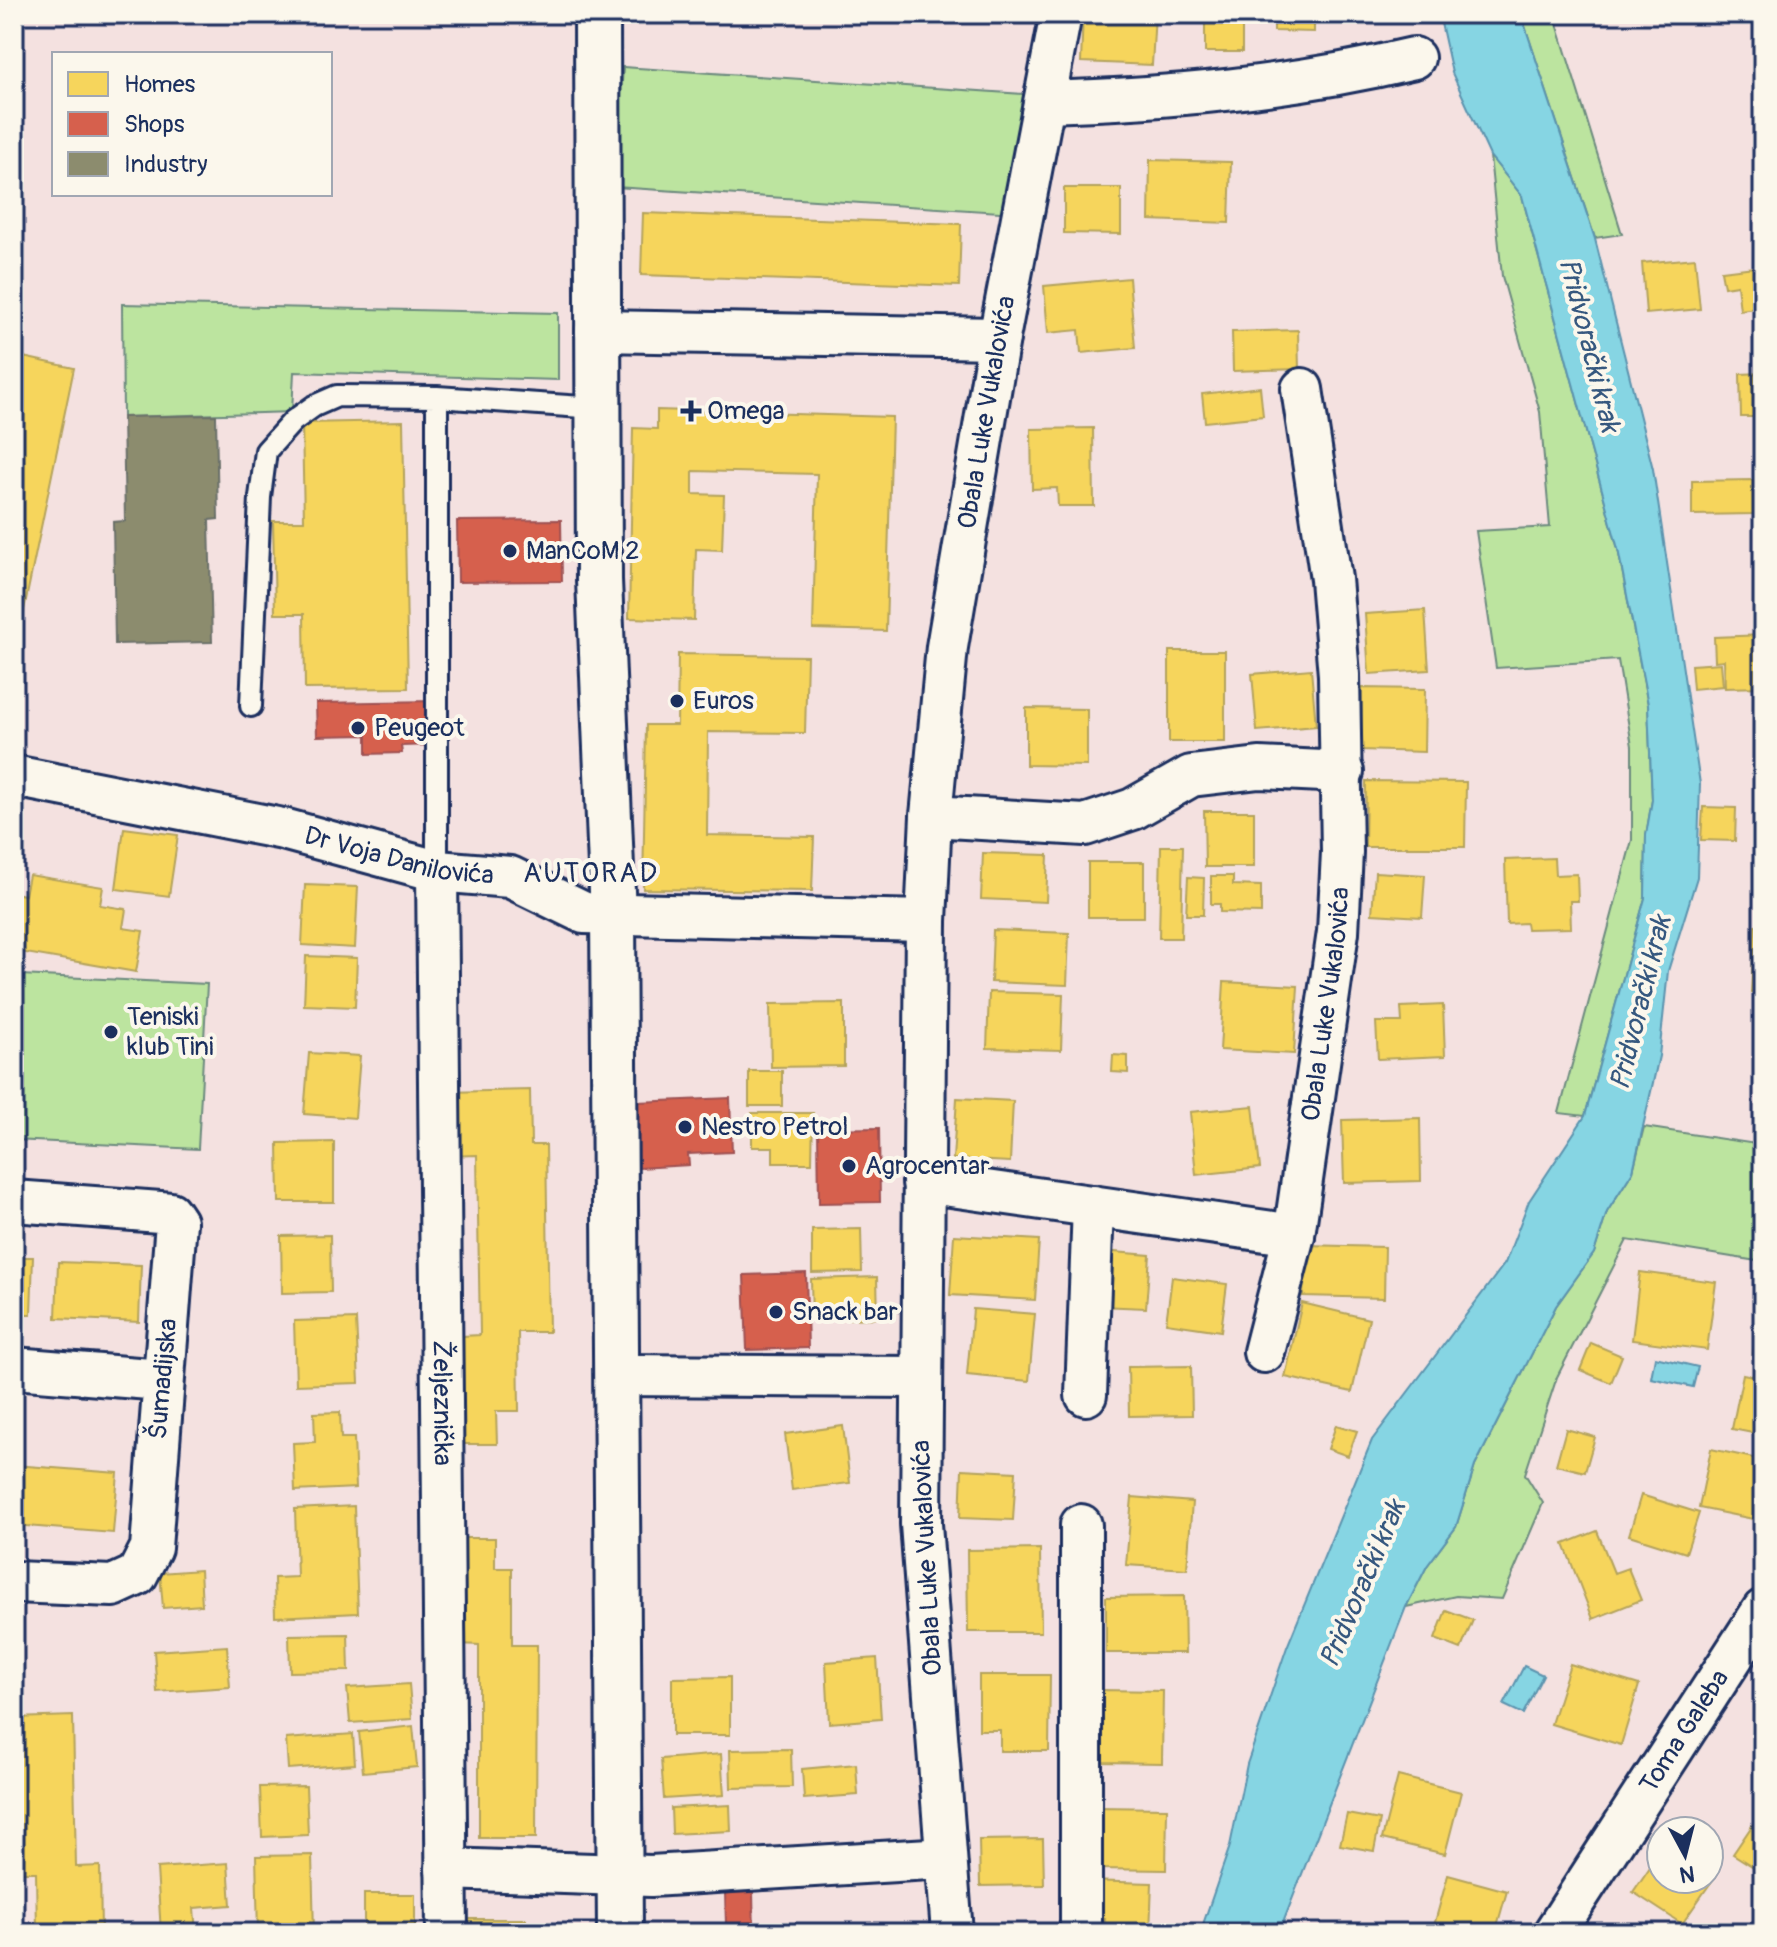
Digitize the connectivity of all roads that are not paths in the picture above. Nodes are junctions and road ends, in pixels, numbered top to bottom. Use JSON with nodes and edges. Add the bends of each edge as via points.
{"nodes":[{"id":1,"x":597,"y":14,"type":"edge"},
{"id":2,"x":1061,"y":14,"type":"edge"},
{"id":3,"x":1414,"y":58,"type":"dead end"},
{"id":4,"x":1046,"y":102,"type":"junction"},
{"id":5,"x":596,"y":331,"type":"junction"},
{"id":6,"x":999,"y":338,"type":"junction"},
{"id":7,"x":1302,"y":389,"type":"dead end"},
{"id":8,"x":437,"y":397,"type":"junction"},
{"id":9,"x":597,"y":408,"type":"junction"},
{"id":10,"x":251,"y":706,"type":"dead end"},
{"id":11,"x":1343,"y":772,"type":"junction"},
{"id":12,"x":14,"y":776,"type":"edge"},
{"id":13,"x":931,"y":816,"type":"junction"},
{"id":14,"x":437,"y":871,"type":"junction"},
{"id":15,"x":613,"y":915,"type":"junction"},
{"id":16,"x":926,"y":921,"type":"junction"},
{"id":17,"x":923,"y":1182,"type":"junction"},
{"id":18,"x":14,"y":1201,"type":"edge"},
{"id":19,"x":1093,"y":1206,"type":"junction"},
{"id":20,"x":1294,"y":1235,"type":"junction"},
{"id":21,"x":1264,"y":1352,"type":"dead end"},
{"id":22,"x":14,"y":1368,"type":"edge"},
{"id":23,"x":616,"y":1375,"type":"junction"},
{"id":24,"x":920,"y":1377,"type":"junction"},
{"id":25,"x":162,"y":1380,"type":"junction"},
{"id":26,"x":1086,"y":1395,"type":"dead end"},
{"id":27,"x":1081,"y":1525,"type":"dead end"},
{"id":28,"x":14,"y":1582,"type":"edge"},
{"id":29,"x":1763,"y":1610,"type":"edge"},
{"id":30,"x":946,"y":1858,"type":"junction"},
{"id":31,"x":446,"y":1869,"type":"junction"},
{"id":32,"x":619,"y":1875,"type":"junction"},
{"id":33,"x":447,"y":1933,"type":"edge"},
{"id":34,"x":620,"y":1933,"type":"edge"},
{"id":35,"x":952,"y":1933,"type":"edge"},
{"id":36,"x":1081,"y":1933,"type":"edge"},
{"id":37,"x":1554,"y":1933,"type":"edge"}],
"edges":[{"from":1,"to":5,"type":"street"},
{"from":2,"to":4,"type":"street","name":"Obala Luke Vukalovića"},
{"from":3,"to":4,"type":"street","via":[[1258,89]]},
{"from":4,"to":6,"type":"street","name":"Obala Luke Vukalovića"},
{"from":5,"to":6,"type":"street"},
{"from":5,"to":9,"type":"street"},
{"from":6,"to":13,"type":"street","name":"Obala Luke Vukalovića","via":[[947,647]]},
{"from":7,"to":11,"type":"street","name":"Obala Luke Vukalovića","via":[[1331,579]]},
{"from":8,"to":9,"type":"lane"},
{"from":8,"to":10,"type":"lane","via":[[337,396],[293,421],[266,451]]},
{"from":8,"to":14,"type":"lane"},
{"from":9,"to":15,"type":"street"},
{"from":11,"to":13,"type":"street","via":[[1259,768],[1191,776],[1133,809],[1085,825]]},
{"from":11,"to":20,"type":"street","name":"Obala Luke Vukalovića","via":[[1338,932]]},
{"from":12,"to":14,"type":"street","name":"Dr Voja Danilovića","via":[[283,829]]},
{"from":13,"to":16,"type":"street","name":"Obala Luke Vukalovića"},
{"from":14,"to":15,"type":"street","name":"Dr Voja Danilovića","via":[[510,877],[584,913]]},
{"from":14,"to":31,"type":"street","name":"Željeznička"},
{"from":15,"to":16,"type":"street","name":"Dr Voja Danilovića"},
{"from":15,"to":23,"type":"street"},
{"from":16,"to":17,"type":"street","name":"Obala Luke Vukalovića"},
{"from":17,"to":19,"type":"street"},
{"from":17,"to":24,"type":"street","name":"Obala Luke Vukalovića"},
{"from":18,"to":25,"type":"street","name":"Šumadijska","via":[[170,1213],[176,1222]]},
{"from":19,"to":20,"type":"street"},
{"from":19,"to":26,"type":"street"},
{"from":20,"to":21,"type":"street","name":"Obala Luke Vukalovića"},
{"from":22,"to":25,"type":"street"},
{"from":23,"to":24,"type":"street"},
{"from":23,"to":32,"type":"street"},
{"from":24,"to":30,"type":"street","name":"Obala Luke Vukalovića","via":[[921,1524]]},
{"from":25,"to":28,"type":"street","name":"Šumadijska","via":[[151,1548],[137,1575],[113,1586]]},
{"from":27,"to":36,"type":"street"},
{"from":29,"to":37,"type":"street","name":"Toma Galeba"},
{"from":30,"to":32,"type":"street"},
{"from":30,"to":35,"type":"street","name":"Obala Luke Vukalovića"},
{"from":31,"to":32,"type":"street"},
{"from":31,"to":33,"type":"street","name":"Željeznička"},
{"from":32,"to":34,"type":"street"}]}
